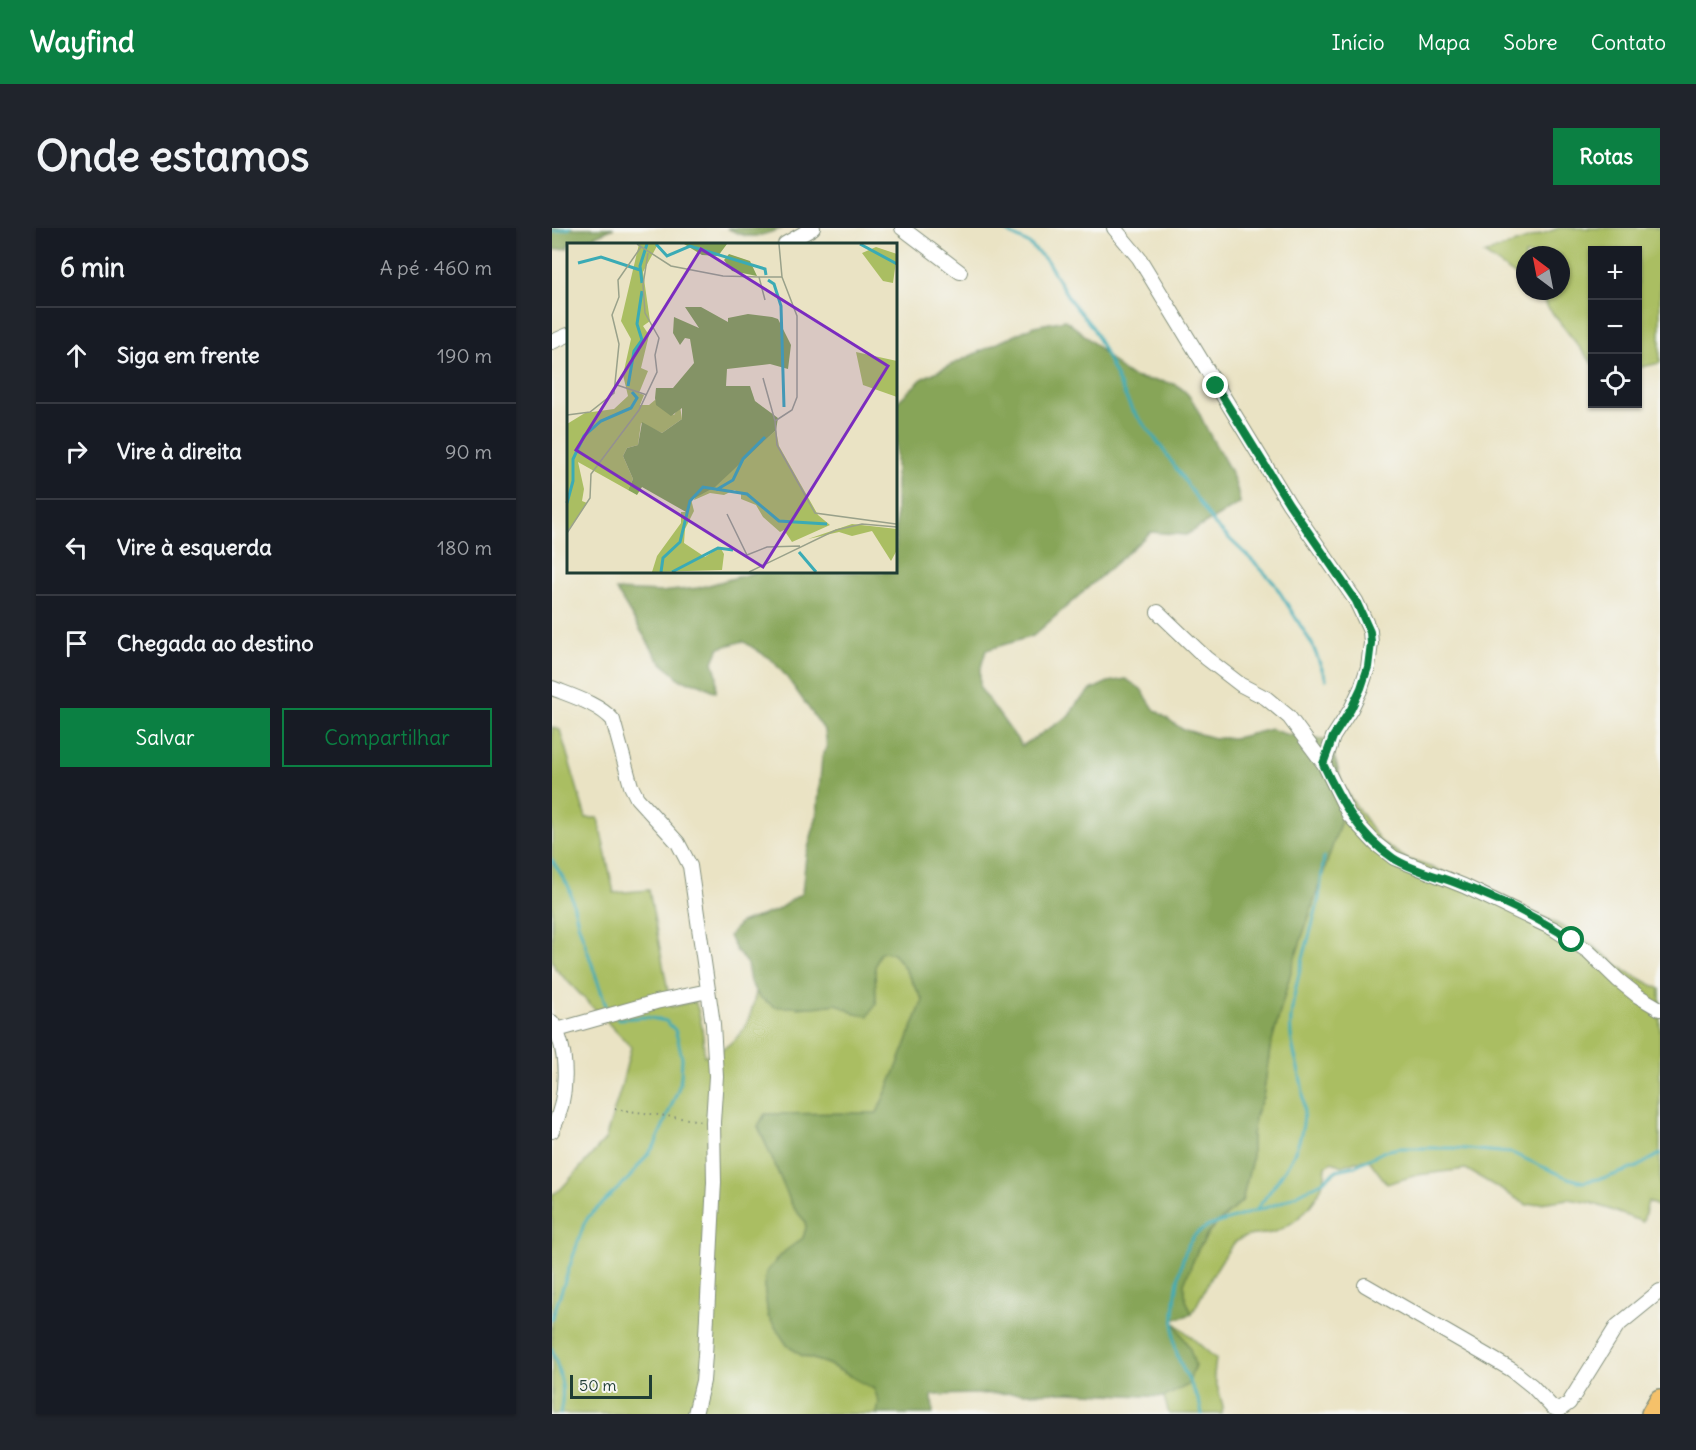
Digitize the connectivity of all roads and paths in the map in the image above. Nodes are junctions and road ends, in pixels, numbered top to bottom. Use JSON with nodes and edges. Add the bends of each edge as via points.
{"nodes":[{"id":1,"x":813,"y":228,"type":"edge"},
{"id":2,"x":902,"y":228,"type":"edge"},
{"id":3,"x":1114,"y":228,"type":"edge"},
{"id":4,"x":787,"y":243,"type":"edge"},
{"id":5,"x":960,"y":272,"type":"dead end"},
{"id":6,"x":567,"y":335,"type":"edge"},
{"id":7,"x":552,"y":342,"type":"edge"},
{"id":8,"x":1158,"y":612,"type":"dead end"},
{"id":9,"x":552,"y":688,"type":"edge"},
{"id":10,"x":1323,"y":764,"type":"junction"},
{"id":11,"x":708,"y":991,"type":"junction"},
{"id":12,"x":1660,"y":1009,"type":"edge"},
{"id":13,"x":554,"y":1026,"type":"edge"},
{"id":14,"x":615,"y":1109,"type":"dead end"},
{"id":15,"x":713,"y":1122,"type":"junction"},
{"id":16,"x":552,"y":1131,"type":"edge"},
{"id":17,"x":1365,"y":1285,"type":"dead end"},
{"id":18,"x":1660,"y":1291,"type":"edge"},
{"id":19,"x":1660,"y":1400,"type":"edge"},
{"id":20,"x":695,"y":1414,"type":"edge"},
{"id":21,"x":1652,"y":1414,"type":"edge"}],
"edges":[{"from":1,"to":4,"type":"street"},
{"from":2,"to":5,"type":"street"},
{"from":3,"to":10,"type":"street","via":[[1139,258],[1289,504],[1356,601],[1370,632],[1368,667],[1361,688],[1333,737]]},
{"from":6,"to":7,"type":"street"},
{"from":8,"to":10,"type":"street","via":[[1206,658],[1288,717]]},
{"from":9,"to":11,"type":"street","via":[[611,717],[637,798],[683,850],[694,887]]},
{"from":10,"to":12,"type":"street","via":[[1349,815],[1394,858],[1554,928],[1588,951],[1638,996]]},
{"from":11,"to":13,"type":"street"},
{"from":11,"to":15,"type":"street","via":[[716,1076]]},
{"from":13,"to":16,"type":"street","via":[[565,1089]]},
{"from":14,"to":15,"type":"path"},
{"from":15,"to":20,"type":"street","via":[[714,1182],[704,1382]]},
{"from":17,"to":18,"type":"street","via":[[1512,1370],[1559,1410],[1569,1403],[1617,1326]]},
{"from":19,"to":21,"type":"highway"}]}
